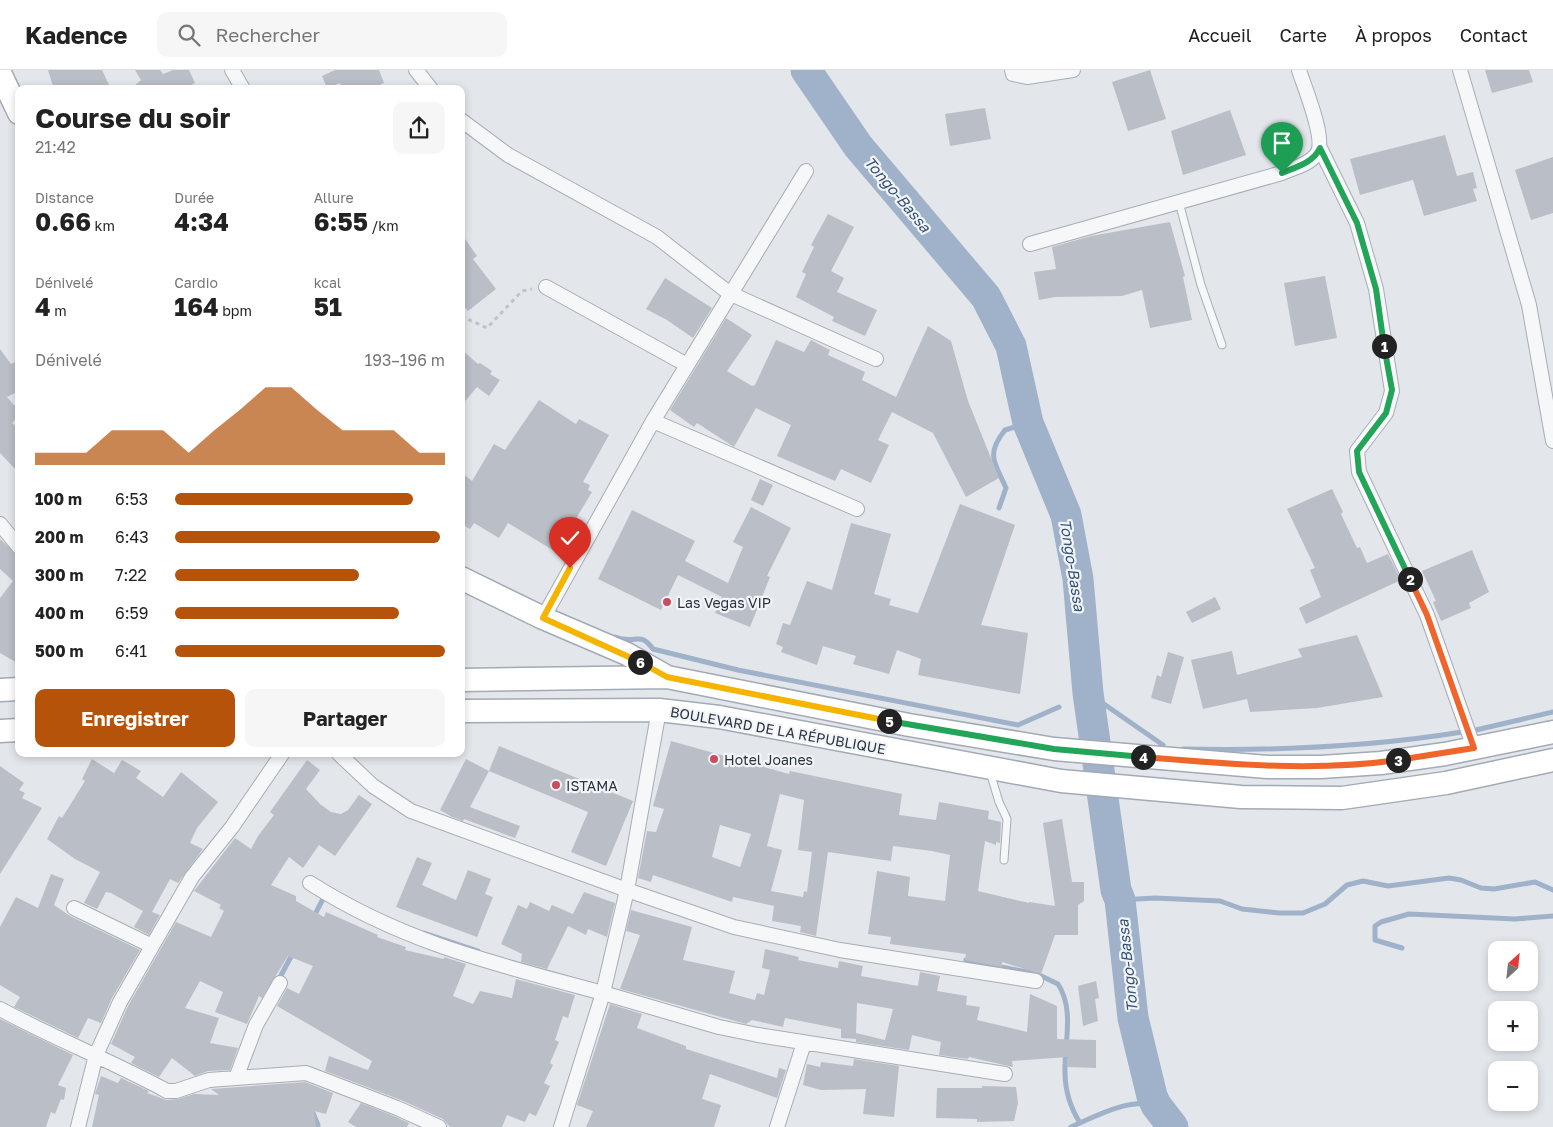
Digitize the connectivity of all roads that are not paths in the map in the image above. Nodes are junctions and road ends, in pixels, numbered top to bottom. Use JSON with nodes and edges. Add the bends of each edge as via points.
{"nodes":[{"id":1,"x":232,"y":70,"type":"edge"},
{"id":2,"x":416,"y":70,"type":"edge"},
{"id":3,"x":1012,"y":70,"type":"edge"},
{"id":4,"x":1073,"y":70,"type":"edge"},
{"id":5,"x":1299,"y":70,"type":"edge"},
{"id":6,"x":1460,"y":70,"type":"edge"},
{"id":7,"x":0,"y":74,"type":"edge"},
{"id":8,"x":241,"y":85,"type":"edge"},
{"id":9,"x":428,"y":85,"type":"edge"},
{"id":10,"x":15,"y":105,"type":"edge"},
{"id":11,"x":465,"y":123,"type":"edge"},
{"id":12,"x":1320,"y":148,"type":"junction"},
{"id":13,"x":806,"y":171,"type":"dead end"},
{"id":14,"x":1179,"y":202,"type":"junction"},
{"id":15,"x":1030,"y":244,"type":"dead end"},
{"id":16,"x":546,"y":287,"type":"dead end"},
{"id":17,"x":729,"y":294,"type":"junction"},
{"id":18,"x":1222,"y":344,"type":"dead end"},
{"id":19,"x":876,"y":359,"type":"dead end"},
{"id":20,"x":687,"y":365,"type":"junction"},
{"id":21,"x":652,"y":420,"type":"junction"},
{"id":22,"x":1553,"y":441,"type":"edge"},
{"id":23,"x":857,"y":509,"type":"dead end"},
{"id":24,"x":0,"y":524,"type":"edge"},
{"id":25,"x":15,"y":542,"type":"edge"},
{"id":26,"x":465,"y":580,"type":"edge"},
{"id":27,"x":543,"y":618,"type":"junction"},
{"id":28,"x":667,"y":677,"type":"junction"},
{"id":29,"x":465,"y":680,"type":"edge"},
{"id":30,"x":15,"y":689,"type":"edge"},
{"id":31,"x":0,"y":690,"type":"edge"},
{"id":32,"x":660,"y":710,"type":"junction"},
{"id":33,"x":465,"y":711,"type":"edge"},
{"id":34,"x":908,"y":724,"type":"junction"},
{"id":35,"x":0,"y":730,"type":"edge"},
{"id":36,"x":15,"y":730,"type":"edge"},
{"id":37,"x":1553,"y":732,"type":"edge"},
{"id":38,"x":1474,"y":748,"type":"junction"},
{"id":39,"x":902,"y":751,"type":"junction"},
{"id":40,"x":280,"y":757,"type":"edge"},
{"id":41,"x":342,"y":757,"type":"edge"},
{"id":42,"x":1553,"y":760,"type":"edge"},
{"id":43,"x":988,"y":767,"type":"junction"},
{"id":44,"x":1004,"y":860,"type":"dead end"},
{"id":45,"x":310,"y":883,"type":"dead end"},
{"id":46,"x":627,"y":890,"type":"junction"},
{"id":47,"x":74,"y":908,"type":"dead end"},
{"id":48,"x":152,"y":946,"type":"junction"},
{"id":49,"x":1036,"y":981,"type":"dead end"},
{"id":50,"x":280,"y":983,"type":"dead end"},
{"id":51,"x":603,"y":993,"type":"junction"},
{"id":52,"x":0,"y":1009,"type":"edge"},
{"id":53,"x":804,"y":1043,"type":"junction"},
{"id":54,"x":96,"y":1055,"type":"junction"},
{"id":55,"x":1005,"y":1074,"type":"dead end"},
{"id":56,"x":236,"y":1078,"type":"junction"},
{"id":57,"x":78,"y":1127,"type":"edge"},
{"id":58,"x":439,"y":1127,"type":"edge"},
{"id":59,"x":561,"y":1127,"type":"edge"},
{"id":60,"x":777,"y":1127,"type":"edge"}],
"edges":[{"from":1,"to":8,"type":"street"},
{"from":2,"to":9,"type":"street"},
{"from":3,"to":4,"type":"street","via":[[1014,74],[1027,77]]},
{"from":5,"to":12,"type":"street","via":[[1321,139]]},
{"from":6,"to":22,"type":"street","via":[[1529,304]]},
{"from":7,"to":10,"type":"main road"},
{"from":11,"to":17,"type":"street","via":[[508,155],[657,237]]},
{"from":12,"to":14,"type":"street","via":[[1309,162],[1282,173]]},
{"from":12,"to":38,"type":"street","via":[[1357,223],[1376,289],[1392,390],[1386,413],[1357,451],[1359,472],[1427,615]]},
{"from":13,"to":17,"type":"street"},
{"from":14,"to":15,"type":"street"},
{"from":14,"to":18,"type":"lane","via":[[1201,285]]},
{"from":16,"to":20,"type":"street"},
{"from":17,"to":19,"type":"street"},
{"from":17,"to":20,"type":"street"},
{"from":20,"to":21,"type":"street"},
{"from":21,"to":23,"type":"street"},
{"from":21,"to":27,"type":"street"},
{"from":24,"to":25,"type":"street"},
{"from":26,"to":27,"type":"main road"},
{"from":27,"to":28,"type":"main road","via":[[627,654]]},
{"from":28,"to":29,"type":"main road"},
{"from":28,"to":34,"type":"main road"},
{"from":30,"to":31,"type":"main road"},
{"from":32,"to":33,"type":"main road","name":"BOULEVARD DE LA RÉPUBLIQUE"},
{"from":32,"to":39,"type":"main road","name":"BOULEVARD DE LA RÉPUBLIQUE","via":[[719,717]]},
{"from":32,"to":46,"type":"street"},
{"from":34,"to":38,"type":"main road","via":[[1054,749],[1267,767],[1381,763]]},
{"from":34,"to":39,"type":"main road"},
{"from":35,"to":36,"type":"main road"},
{"from":37,"to":38,"type":"main road"},
{"from":39,"to":43,"type":"main road","name":"BOULEVARD DE LA RÉPUBLIQUE"},
{"from":40,"to":48,"type":"street","via":[[232,827],[192,877]]},
{"from":41,"to":46,"type":"street","via":[[373,786],[411,811]]},
{"from":42,"to":43,"type":"main road","name":"BOULEVARD DE LA RÉPUBLIQUE","via":[[1446,783],[1342,798],[1241,797],[1131,788],[1061,781]]},
{"from":43,"to":44,"type":"lane","via":[[1007,820]]},
{"from":45,"to":51,"type":"street","via":[[343,904],[414,938]]},
{"from":46,"to":49,"type":"street","via":[[734,927],[788,941]]},
{"from":46,"to":51,"type":"street"},
{"from":47,"to":48,"type":"street"},
{"from":48,"to":54,"type":"street","via":[[120,1002]]},
{"from":50,"to":56,"type":"street","via":[[256,1025]]},
{"from":51,"to":53,"type":"street","via":[[719,1027]]},
{"from":51,"to":59,"type":"street"},
{"from":52,"to":54,"type":"street","via":[[65,1043]]},
{"from":53,"to":55,"type":"street"},
{"from":53,"to":60,"type":"street"},
{"from":54,"to":56,"type":"street","via":[[167,1091],[209,1080]]},
{"from":54,"to":57,"type":"street"},
{"from":56,"to":58,"type":"street","via":[[306,1072]]}]}
